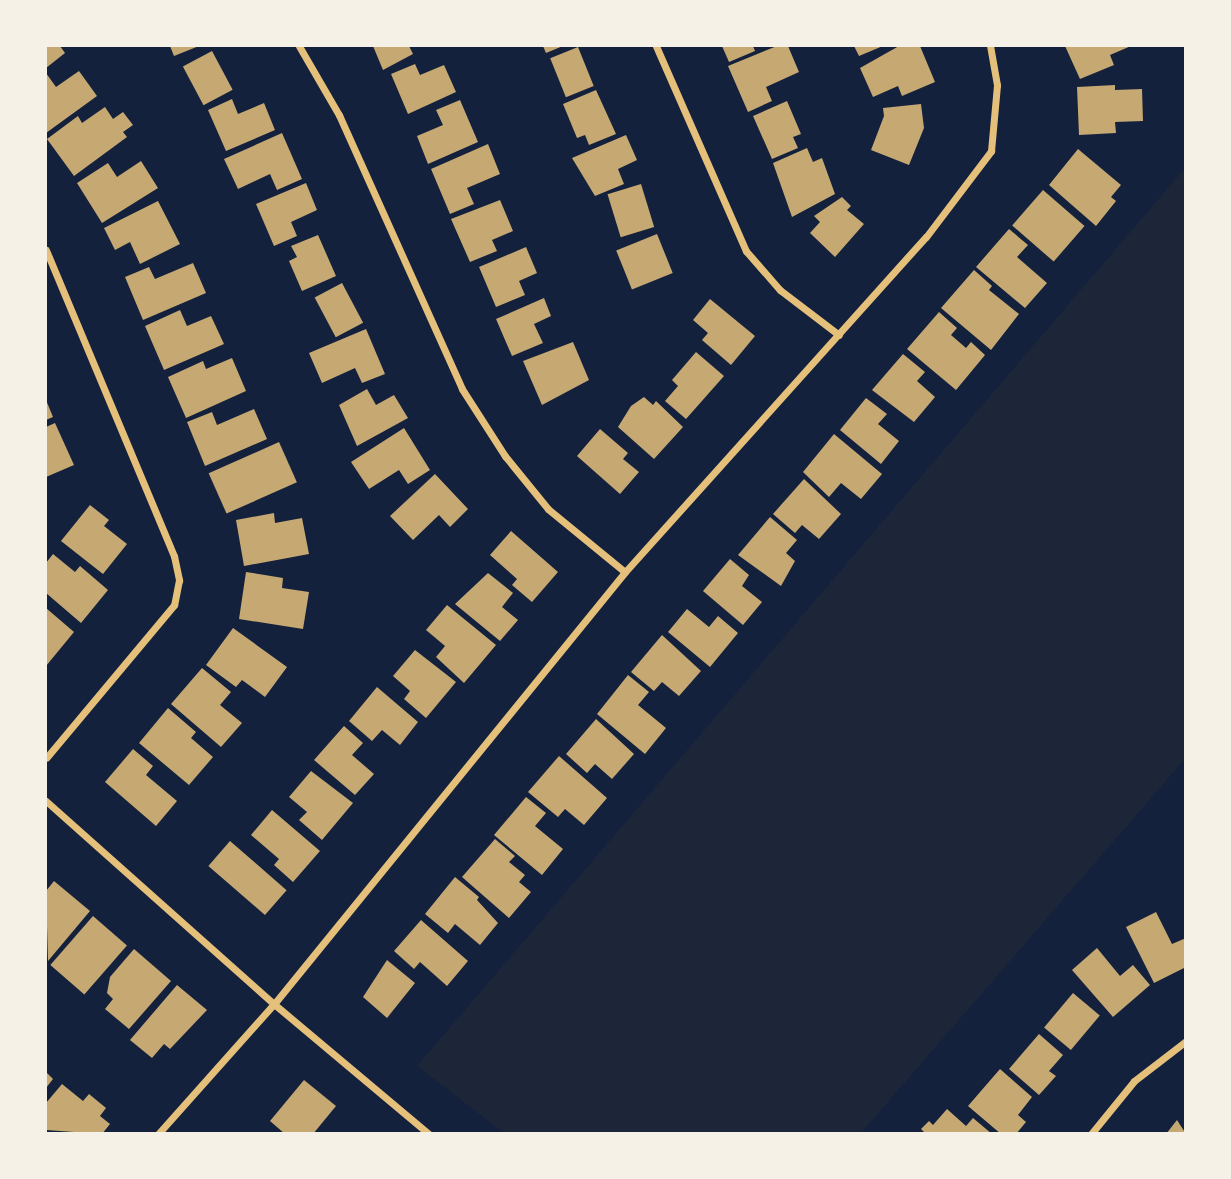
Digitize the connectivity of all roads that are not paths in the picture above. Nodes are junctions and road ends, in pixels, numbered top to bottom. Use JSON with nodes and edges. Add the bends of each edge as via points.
{"nodes":[{"id":1,"x":299,"y":46,"type":"edge"},
{"id":2,"x":656,"y":46,"type":"edge"},
{"id":3,"x":990,"y":46,"type":"edge"},
{"id":4,"x":46,"y":250,"type":"edge"},
{"id":5,"x":839,"y":335,"type":"junction"},
{"id":6,"x":625,"y":572,"type":"junction"},
{"id":7,"x":46,"y":758,"type":"edge"},
{"id":8,"x":46,"y":801,"type":"edge"},
{"id":9,"x":274,"y":1004,"type":"junction"},
{"id":10,"x":1185,"y":1041,"type":"edge"},
{"id":11,"x":158,"y":1133,"type":"edge"},
{"id":12,"x":429,"y":1133,"type":"edge"},
{"id":13,"x":1091,"y":1133,"type":"edge"}],
"edges":[{"from":1,"to":6,"type":"street","via":[[339,116],[462,389],[505,456],[548,509]]},
{"from":2,"to":5,"type":"street","via":[[746,251],[780,290]]},
{"from":3,"to":5,"type":"street","via":[[997,85],[991,151],[926,237]]},
{"from":4,"to":7,"type":"street","via":[[174,556],[179,580],[174,605]]},
{"from":5,"to":6,"type":"street"},
{"from":6,"to":9,"type":"street"},
{"from":8,"to":9,"type":"street"},
{"from":9,"to":11,"type":"street"},
{"from":9,"to":12,"type":"street"},
{"from":10,"to":13,"type":"street","via":[[1134,1081]]}]}
